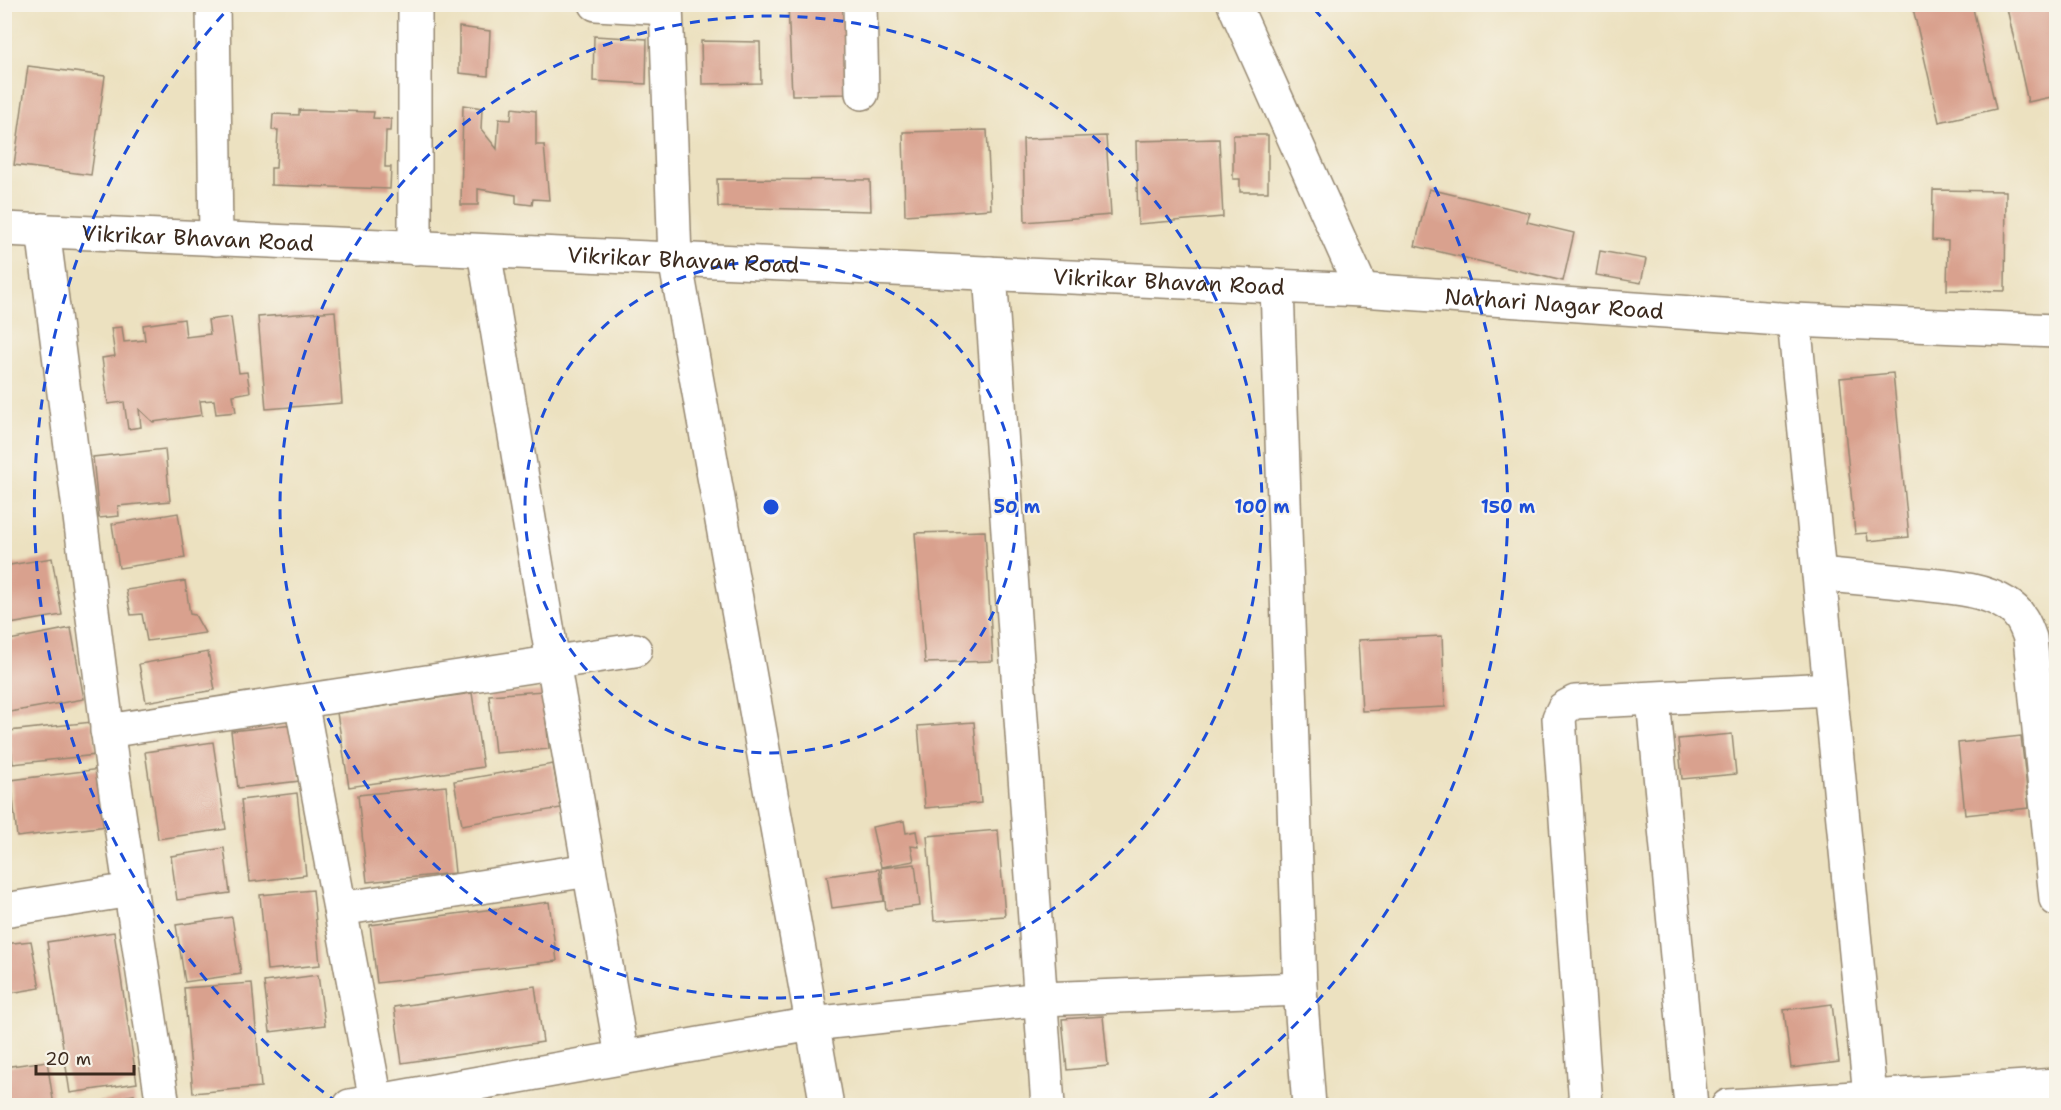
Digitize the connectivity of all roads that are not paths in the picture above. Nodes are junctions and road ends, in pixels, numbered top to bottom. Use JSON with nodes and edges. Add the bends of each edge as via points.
{"nodes":[{"id":1,"x":213,"y":4,"type":"edge"},
{"id":2,"x":415,"y":4,"type":"edge"},
{"id":3,"x":596,"y":4,"type":"edge"},
{"id":4,"x":860,"y":4,"type":"edge"},
{"id":5,"x":1234,"y":4,"type":"edge"},
{"id":6,"x":666,"y":6,"type":"edge"},
{"id":7,"x":862,"y":93,"type":"dead end"},
{"id":8,"x":4,"y":229,"type":"edge"},
{"id":9,"x":43,"y":230,"type":"junction"},
{"id":10,"x":216,"y":239,"type":"junction"},
{"id":11,"x":415,"y":248,"type":"junction"},
{"id":12,"x":484,"y":250,"type":"junction"},
{"id":13,"x":675,"y":259,"type":"junction"},
{"id":14,"x":990,"y":273,"type":"junction"},
{"id":15,"x":1276,"y":286,"type":"junction"},
{"id":16,"x":1362,"y":290,"type":"junction"},
{"id":17,"x":1794,"y":320,"type":"junction"},
{"id":18,"x":2056,"y":331,"type":"edge"},
{"id":19,"x":1819,"y":574,"type":"junction"},
{"id":20,"x":635,"y":650,"type":"dead end"},
{"id":21,"x":553,"y":662,"type":"junction"},
{"id":22,"x":1830,"y":689,"type":"junction"},
{"id":23,"x":1653,"y":699,"type":"junction"},
{"id":24,"x":301,"y":701,"type":"junction"},
{"id":25,"x":107,"y":731,"type":"junction"},
{"id":26,"x":589,"y":870,"type":"junction"},
{"id":27,"x":131,"y":890,"type":"junction"},
{"id":28,"x":2056,"y":898,"type":"edge"},
{"id":29,"x":340,"y":909,"type":"junction"},
{"id":30,"x":4,"y":910,"type":"edge"},
{"id":31,"x":1300,"y":989,"type":"junction"},
{"id":32,"x":1041,"y":999,"type":"junction"},
{"id":33,"x":812,"y":1024,"type":"junction"},
{"id":34,"x":622,"y":1057,"type":"junction"},
{"id":35,"x":2056,"y":1085,"type":"edge"},
{"id":36,"x":1871,"y":1101,"type":"edge"},
{"id":37,"x":363,"y":1103,"type":"edge"},
{"id":38,"x":163,"y":1106,"type":"edge"},
{"id":39,"x":827,"y":1106,"type":"edge"},
{"id":40,"x":1048,"y":1106,"type":"edge"},
{"id":41,"x":1309,"y":1106,"type":"edge"},
{"id":42,"x":1586,"y":1106,"type":"edge"},
{"id":43,"x":1691,"y":1106,"type":"edge"},
{"id":44,"x":1728,"y":1106,"type":"edge"}],
"edges":[{"from":1,"to":10,"type":"street"},
{"from":2,"to":11,"type":"street"},
{"from":3,"to":6,"type":"street"},
{"from":4,"to":7,"type":"street"},
{"from":5,"to":16,"type":"street"},
{"from":6,"to":13,"type":"street"},
{"from":8,"to":9,"type":"street","name":"Vikrikar Bhavan Road"},
{"from":9,"to":10,"type":"street","name":"Vikrikar Bhavan Road"},
{"from":9,"to":25,"type":"street"},
{"from":10,"to":11,"type":"street","name":"Vikrikar Bhavan Road"},
{"from":11,"to":12,"type":"street","name":"Vikrikar Bhavan Road"},
{"from":12,"to":13,"type":"street","name":"Vikrikar Bhavan Road"},
{"from":12,"to":21,"type":"street"},
{"from":13,"to":14,"type":"street","name":"Vikrikar Bhavan Road"},
{"from":13,"to":33,"type":"street"},
{"from":14,"to":15,"type":"street","name":"Vikrikar Bhavan Road"},
{"from":14,"to":32,"type":"street"},
{"from":15,"to":16,"type":"street","name":"Vikrikar Bhavan Road"},
{"from":15,"to":31,"type":"street"},
{"from":16,"to":17,"type":"street","name":"Narhari Nagar Road"},
{"from":17,"to":18,"type":"street","name":"Narhari Nagar Road"},
{"from":17,"to":19,"type":"street"},
{"from":19,"to":22,"type":"street"},
{"from":19,"to":28,"type":"street","via":[[1961,589],[2006,604],[2024,622],[2030,638]]},
{"from":20,"to":21,"type":"street"},
{"from":21,"to":24,"type":"street"},
{"from":21,"to":26,"type":"street"},
{"from":22,"to":23,"type":"street"},
{"from":22,"to":36,"type":"street"},
{"from":23,"to":42,"type":"street","via":[[1575,702],[1564,708],[1559,718]]},
{"from":23,"to":43,"type":"street"},
{"from":24,"to":25,"type":"street"},
{"from":24,"to":29,"type":"street"},
{"from":25,"to":27,"type":"street"},
{"from":26,"to":29,"type":"street"},
{"from":26,"to":34,"type":"street"},
{"from":27,"to":30,"type":"street"},
{"from":27,"to":38,"type":"street"},
{"from":29,"to":37,"type":"street"},
{"from":31,"to":32,"type":"street"},
{"from":31,"to":41,"type":"street"},
{"from":32,"to":33,"type":"street"},
{"from":32,"to":40,"type":"street"},
{"from":33,"to":34,"type":"street"},
{"from":33,"to":39,"type":"street"},
{"from":34,"to":37,"type":"street"},
{"from":35,"to":36,"type":"street"},
{"from":36,"to":44,"type":"street"}]}
